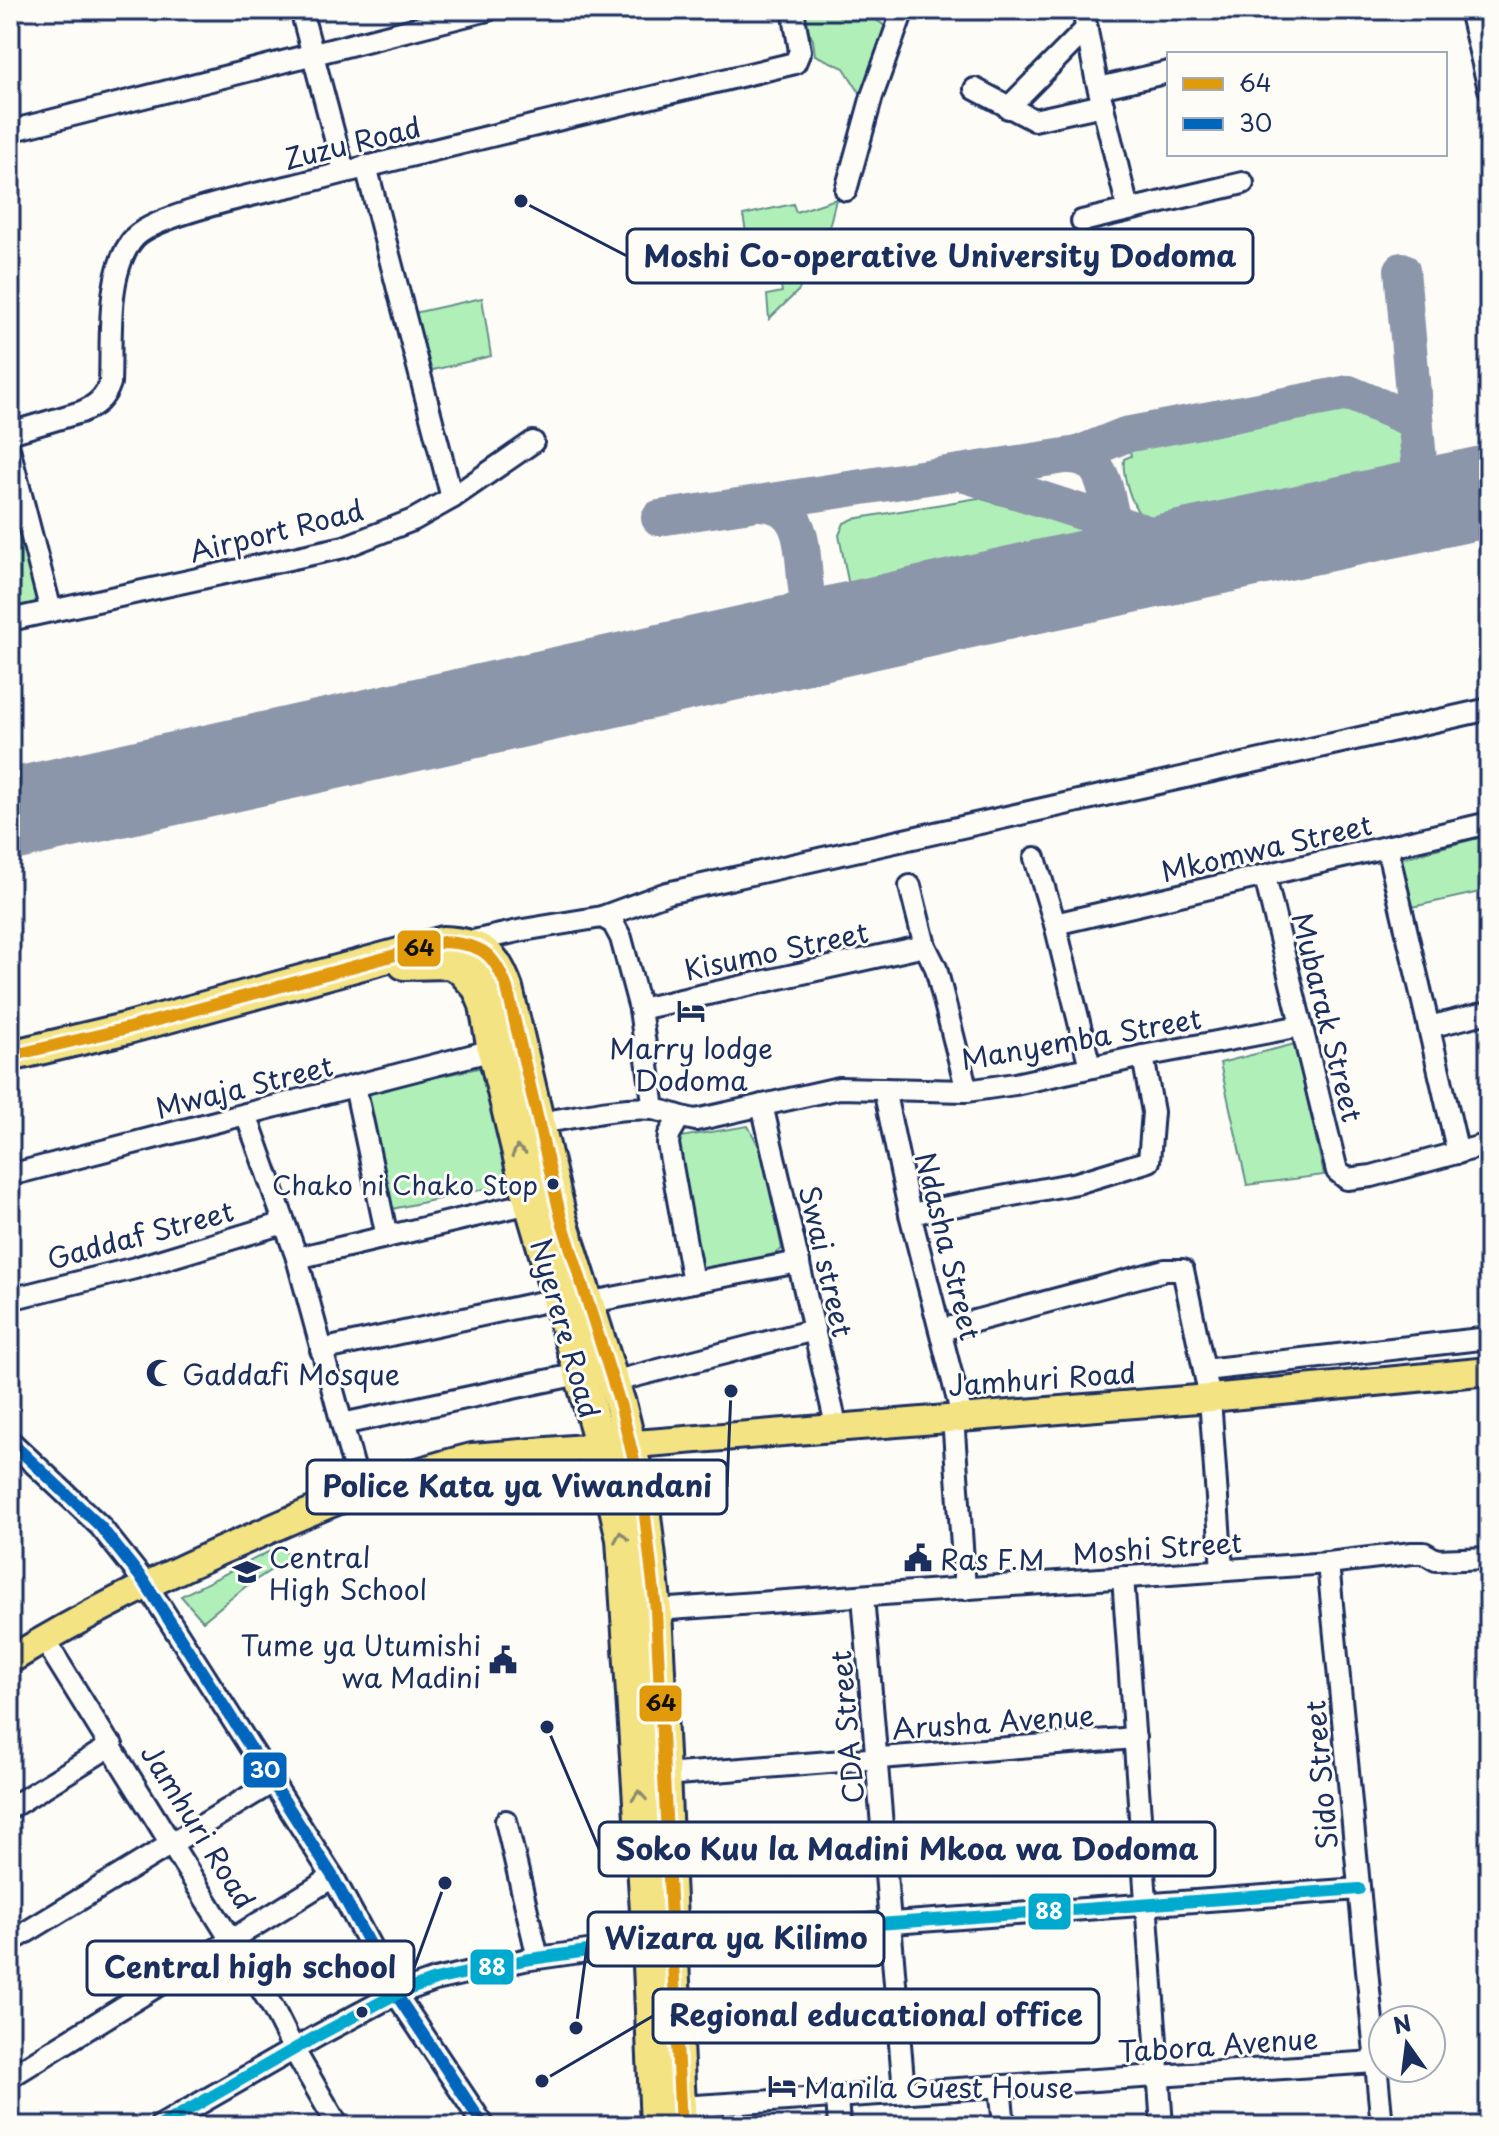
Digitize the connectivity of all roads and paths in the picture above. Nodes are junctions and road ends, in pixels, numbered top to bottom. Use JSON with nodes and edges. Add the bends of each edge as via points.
{"nodes":[{"id":1,"x":301,"y":10,"type":"edge"},
{"id":2,"x":488,"y":10,"type":"edge"},
{"id":3,"x":793,"y":10,"type":"edge"},
{"id":4,"x":903,"y":10,"type":"edge"},
{"id":5,"x":1470,"y":10,"type":"edge"},
{"id":6,"x":1085,"y":19,"type":"edge"},
{"id":7,"x":312,"y":55,"type":"junction"},
{"id":8,"x":1167,"y":73,"type":"edge"},
{"id":9,"x":1488,"y":77,"type":"edge"},
{"id":10,"x":975,"y":89,"type":"dead end"},
{"id":11,"x":1101,"y":97,"type":"junction"},
{"id":12,"x":1008,"y":108,"type":"junction"},
{"id":13,"x":10,"y":131,"type":"edge"},
{"id":14,"x":366,"y":166,"type":"junction"},
{"id":15,"x":344,"y":172,"type":"junction"},
{"id":16,"x":1243,"y":183,"type":"dead end"},
{"id":17,"x":846,"y":190,"type":"dead end"},
{"id":18,"x":1128,"y":209,"type":"junction"},
{"id":19,"x":1082,"y":221,"type":"dead end"},
{"id":20,"x":10,"y":433,"type":"edge"},
{"id":21,"x":533,"y":442,"type":"dead end"},
{"id":22,"x":10,"y":452,"type":"edge"},
{"id":23,"x":452,"y":498,"type":"junction"},
{"id":24,"x":51,"y":611,"type":"junction"},
{"id":25,"x":10,"y":620,"type":"edge"},
{"id":26,"x":1489,"y":709,"type":"edge"},
{"id":27,"x":1489,"y":823,"type":"edge"},
{"id":28,"x":1387,"y":847,"type":"junction"},
{"id":29,"x":1035,"y":858,"type":"dead end"},
{"id":30,"x":1265,"y":877,"type":"junction"},
{"id":31,"x":910,"y":886,"type":"dead end"},
{"id":32,"x":602,"y":917,"type":"junction"},
{"id":33,"x":1055,"y":924,"type":"junction"},
{"id":34,"x":464,"y":943,"type":"junction"},
{"id":35,"x":925,"y":946,"type":"junction"},
{"id":36,"x":382,"y":960,"type":"junction"},
{"id":37,"x":640,"y":1009,"type":"junction"},
{"id":38,"x":1489,"y":1012,"type":"edge"},
{"id":39,"x":1301,"y":1026,"type":"junction"},
{"id":40,"x":1429,"y":1027,"type":"junction"},
{"id":41,"x":493,"y":1050,"type":"junction"},
{"id":42,"x":10,"y":1056,"type":"edge"},
{"id":43,"x":1143,"y":1056,"type":"junction"},
{"id":44,"x":1090,"y":1067,"type":"junction"},
{"id":45,"x":355,"y":1086,"type":"junction"},
{"id":46,"x":884,"y":1089,"type":"junction"},
{"id":47,"x":967,"y":1091,"type":"junction"},
{"id":48,"x":762,"y":1105,"type":"junction"},
{"id":49,"x":654,"y":1109,"type":"junction"},
{"id":50,"x":246,"y":1114,"type":"junction"},
{"id":51,"x":679,"y":1118,"type":"junction"},
{"id":52,"x":539,"y":1123,"type":"junction"},
{"id":53,"x":1489,"y":1144,"type":"edge"},
{"id":54,"x":1458,"y":1153,"type":"junction"},
{"id":55,"x":10,"y":1175,"type":"edge"},
{"id":56,"x":530,"y":1203,"type":"junction"},
{"id":57,"x":910,"y":1214,"type":"junction"},
{"id":58,"x":284,"y":1223,"type":"junction"},
{"id":59,"x":387,"y":1237,"type":"junction"},
{"id":60,"x":297,"y":1258,"type":"junction"},
{"id":61,"x":799,"y":1262,"type":"junction"},
{"id":62,"x":693,"y":1282,"type":"junction"},
{"id":63,"x":10,"y":1299,"type":"edge"},
{"id":64,"x":556,"y":1299,"type":"junction"},
{"id":65,"x":587,"y":1303,"type":"junction"},
{"id":66,"x":814,"y":1330,"type":"junction"},
{"id":67,"x":941,"y":1330,"type":"junction"},
{"id":68,"x":1489,"y":1338,"type":"edge"},
{"id":69,"x":321,"y":1350,"type":"junction"},
{"id":70,"x":1204,"y":1370,"type":"junction"},
{"id":71,"x":1489,"y":1371,"type":"edge"},
{"id":72,"x":579,"y":1374,"type":"junction"},
{"id":73,"x":612,"y":1382,"type":"junction"},
{"id":74,"x":1210,"y":1398,"type":"junction"},
{"id":75,"x":958,"y":1417,"type":"junction"},
{"id":76,"x":342,"y":1424,"type":"junction"},
{"id":77,"x":837,"y":1429,"type":"junction"},
{"id":78,"x":10,"y":1441,"type":"edge"},
{"id":79,"x":631,"y":1444,"type":"junction"},
{"id":80,"x":601,"y":1446,"type":"junction"},
{"id":81,"x":360,"y":1490,"type":"junction"},
{"id":82,"x":1489,"y":1558,"type":"edge"},
{"id":83,"x":1328,"y":1563,"type":"junction"},
{"id":84,"x":1222,"y":1570,"type":"junction"},
{"id":85,"x":1123,"y":1577,"type":"junction"},
{"id":86,"x":146,"y":1584,"type":"junction"},
{"id":87,"x":965,"y":1589,"type":"junction"},
{"id":88,"x":863,"y":1596,"type":"junction"},
{"id":89,"x":656,"y":1610,"type":"junction"},
{"id":90,"x":44,"y":1639,"type":"junction"},
{"id":91,"x":10,"y":1660,"type":"edge"},
{"id":92,"x":1135,"y":1738,"type":"junction"},
{"id":93,"x":112,"y":1745,"type":"junction"},
{"id":94,"x":876,"y":1758,"type":"junction"},
{"id":95,"x":664,"y":1775,"type":"junction"},
{"id":96,"x":273,"y":1782,"type":"junction"},
{"id":97,"x":10,"y":1808,"type":"edge"},
{"id":98,"x":506,"y":1821,"type":"dead end"},
{"id":99,"x":171,"y":1844,"type":"junction"},
{"id":100,"x":333,"y":1877,"type":"junction"},
{"id":101,"x":1359,"y":1889,"type":"junction"},
{"id":102,"x":1146,"y":1905,"type":"junction"},
{"id":103,"x":890,"y":1923,"type":"junction"},
{"id":104,"x":231,"y":1940,"type":"junction"},
{"id":105,"x":660,"y":1941,"type":"junction"},
{"id":106,"x":10,"y":1942,"type":"edge"},
{"id":107,"x":538,"y":1958,"type":"junction"},
{"id":108,"x":396,"y":1994,"type":"junction"},
{"id":109,"x":1370,"y":2004,"type":"edge"},
{"id":110,"x":294,"y":2050,"type":"junction"},
{"id":111,"x":1367,"y":2063,"type":"edge"},
{"id":112,"x":1158,"y":2076,"type":"junction"},
{"id":113,"x":10,"y":2077,"type":"edge"},
{"id":114,"x":1377,"y":2084,"type":"edge"},
{"id":115,"x":1000,"y":2086,"type":"junction"},
{"id":116,"x":904,"y":2092,"type":"junction"},
{"id":117,"x":837,"y":2097,"type":"junction"},
{"id":118,"x":681,"y":2116,"type":"edge"},
{"id":119,"x":160,"y":2126,"type":"edge"},
{"id":120,"x":338,"y":2126,"type":"edge"},
{"id":121,"x":484,"y":2126,"type":"edge"},
{"id":122,"x":656,"y":2126,"type":"edge"},
{"id":123,"x":839,"y":2126,"type":"edge"},
{"id":124,"x":1004,"y":2126,"type":"edge"},
{"id":125,"x":1162,"y":2126,"type":"edge"},
{"id":126,"x":1382,"y":2126,"type":"edge"}],
"edges":[{"from":1,"to":7,"type":"street"},
{"from":2,"to":7,"type":"street"},
{"from":3,"to":14,"type":"street","name":"Zuzu Road","via":[[800,51],[795,63]]},
{"from":4,"to":17,"type":"street"},
{"from":5,"to":9,"type":"street"},
{"from":6,"to":11,"type":"street"},
{"from":6,"to":12,"type":"street"},
{"from":7,"to":13,"type":"street"},
{"from":7,"to":15,"type":"street"},
{"from":8,"to":11,"type":"street"},
{"from":10,"to":12,"type":"street"},
{"from":11,"to":12,"type":"street","via":[[1034,120]]},
{"from":11,"to":18,"type":"street"},
{"from":14,"to":15,"type":"street","name":"Zuzu Road"},
{"from":14,"to":23,"type":"street"},
{"from":15,"to":20,"type":"street","name":"Zuzu Road","via":[[145,228],[118,266],[107,392],[81,412]]},
{"from":16,"to":18,"type":"street"},
{"from":18,"to":19,"type":"street"},
{"from":21,"to":23,"type":"street","name":"Airport Road"},
{"from":22,"to":24,"type":"street"},
{"from":23,"to":24,"type":"street","name":"Airport Road","via":[[344,547]]},
{"from":24,"to":25,"type":"street","name":"Airport Road"},
{"from":26,"to":32,"type":"street","via":[[667,893]]},
{"from":27,"to":28,"type":"street","name":"Mkomwa Street"},
{"from":28,"to":30,"type":"street","name":"Mkomwa Street"},
{"from":28,"to":40,"type":"street"},
{"from":29,"to":33,"type":"street"},
{"from":30,"to":33,"type":"street","name":"Mkomwa Street"},
{"from":30,"to":39,"type":"street","name":"Mubarak Street"},
{"from":31,"to":35,"type":"street"},
{"from":32,"to":34,"type":"street"},
{"from":32,"to":37,"type":"street","via":[[613,923],[621,938]]},
{"from":33,"to":44,"type":"street"},
{"from":34,"to":36,"type":"highway","via":[[443,942]]},
{"from":34,"to":52,"type":"highway","name":"Nyerere Road","via":[[494,959],[501,972]]},
{"from":35,"to":37,"type":"street","name":"Kisumo Street"},
{"from":35,"to":47,"type":"street","via":[[936,968]]},
{"from":36,"to":41,"type":"highway","name":"Nyerere Road","via":[[460,968],[485,1005]]},
{"from":36,"to":42,"type":"highway"},
{"from":37,"to":49,"type":"street"},
{"from":38,"to":40,"type":"street"},
{"from":39,"to":43,"type":"street","name":"Manyemba Street"},
{"from":39,"to":54,"type":"street","name":"Mubarak Street","via":[[1337,1171],[1347,1179],[1372,1176]]},
{"from":40,"to":54,"type":"street"},
{"from":41,"to":45,"type":"street","name":"Mwaja Street"},
{"from":56,"to":41,"type":"highway","name":"Nyerere Road","one_way":true},
{"from":43,"to":44,"type":"street","name":"Manyemba Street"},
{"from":43,"to":57,"type":"street","via":[[1153,1112],[1149,1161],[1077,1183]]},
{"from":44,"to":47,"type":"street","name":"Manyemba Street"},
{"from":45,"to":50,"type":"street","name":"Mwaja Street"},
{"from":45,"to":59,"type":"street"},
{"from":46,"to":47,"type":"street","name":"Manyemba Street"},
{"from":46,"to":48,"type":"street","name":"Manyemba Street","via":[[839,1088]]},
{"from":46,"to":57,"type":"street","name":"Ndasha Street"},
{"from":48,"to":51,"type":"street","name":"Manyemba Street","via":[[696,1120]]},
{"from":48,"to":61,"type":"street","name":"Swai street"},
{"from":49,"to":51,"type":"street","name":"Manyemba Street"},
{"from":49,"to":52,"type":"street","name":"Manyemba Street"},
{"from":50,"to":55,"type":"street","name":"Mwaja Street"},
{"from":50,"to":58,"type":"street"},
{"from":51,"to":62,"type":"street","via":[[668,1144]]},
{"from":52,"to":65,"type":"highway","name":"Nyerere Road"},
{"from":53,"to":54,"type":"street"},
{"from":56,"to":59,"type":"street"},
{"from":56,"to":64,"type":"highway","name":"Nyerere Road"},
{"from":57,"to":67,"type":"street","name":"Ndasha Street"},
{"from":58,"to":60,"type":"street"},
{"from":58,"to":63,"type":"street","name":"Gaddaf Street"},
{"from":59,"to":60,"type":"street"},
{"from":60,"to":69,"type":"street"},
{"from":61,"to":62,"type":"street"},
{"from":61,"to":66,"type":"street","name":"Swai street"},
{"from":62,"to":65,"type":"street"},
{"from":64,"to":69,"type":"street"},
{"from":64,"to":72,"type":"highway","name":"Nyerere Road"},
{"from":65,"to":73,"type":"highway","name":"Nyerere Road"},
{"from":66,"to":73,"type":"street"},
{"from":66,"to":77,"type":"street","name":"Swai street"},
{"from":67,"to":70,"type":"street","via":[[1165,1270],[1183,1270]]},
{"from":67,"to":75,"type":"street","name":"Ndasha Street"},
{"from":68,"to":70,"type":"street"},
{"from":69,"to":76,"type":"street"},
{"from":70,"to":74,"type":"street"},
{"from":71,"to":74,"type":"main road","name":"Jamhuri Road"},
{"from":72,"to":76,"type":"street"},
{"from":72,"to":80,"type":"highway","name":"Nyerere Road"},
{"from":73,"to":79,"type":"highway","name":"Nyerere Road"},
{"from":74,"to":75,"type":"main road","name":"Jamhuri Road"},
{"from":74,"to":84,"type":"street"},
{"from":75,"to":77,"type":"main road","name":"Jamhuri Road"},
{"from":75,"to":87,"type":"street","name":"Ndasha Street"},
{"from":76,"to":81,"type":"street"},
{"from":77,"to":79,"type":"main road","name":"Jamhuri Road"},
{"from":78,"to":86,"type":"street","via":[[100,1526]]},
{"from":79,"to":80,"type":"main road","name":"Jamhuri Road"},
{"from":79,"to":89,"type":"highway","name":"Nyerere Road"},
{"from":80,"to":81,"type":"main road","name":"Jamhuri Road","via":[[472,1457]]},
{"from":105,"to":80,"type":"highway","name":"Nyerere Road","one_way":true,"via":[[622,1539]]},
{"from":81,"to":86,"type":"main road","name":"Jamhuri Road"},
{"from":82,"to":83,"type":"street","name":"Moshi Street","via":[[1436,1560],[1412,1553]]},
{"from":83,"to":84,"type":"street","name":"Moshi Street"},
{"from":83,"to":101,"type":"street","name":"Sido Street"},
{"from":84,"to":85,"type":"street","name":"Moshi Street"},
{"from":85,"to":87,"type":"street","name":"Moshi Street"},
{"from":85,"to":92,"type":"street"},
{"from":86,"to":90,"type":"main road","name":"Jamhuri Road"},
{"from":86,"to":96,"type":"street"},
{"from":87,"to":88,"type":"street","name":"Moshi Street"},
{"from":88,"to":89,"type":"street","name":"Moshi Street"},
{"from":88,"to":94,"type":"street","name":"CDA Street"},
{"from":89,"to":95,"type":"highway","name":"Nyerere Road"},
{"from":90,"to":91,"type":"main road","name":"Jamhuri Road"},
{"from":90,"to":93,"type":"street","name":"Jamhuri Road"},
{"from":92,"to":94,"type":"street","name":"Arusha Avenue"},
{"from":92,"to":102,"type":"street"},
{"from":93,"to":97,"type":"street"},
{"from":93,"to":99,"type":"street","name":"Jamhuri Road"},
{"from":94,"to":95,"type":"street","name":"Arusha Avenue"},
{"from":94,"to":103,"type":"street","name":"CDA Street"},
{"from":95,"to":105,"type":"highway","name":"Nyerere Road"},
{"from":96,"to":99,"type":"street"},
{"from":96,"to":100,"type":"street"},
{"from":98,"to":107,"type":"street"},
{"from":99,"to":104,"type":"street","name":"Jamhuri Road"},
{"from":99,"to":106,"type":"street"},
{"from":100,"to":104,"type":"street"},
{"from":100,"to":108,"type":"street"},
{"from":101,"to":102,"type":"street"},
{"from":101,"to":109,"type":"street","name":"Sido Street"},
{"from":102,"to":103,"type":"street"},
{"from":102,"to":112,"type":"street"},
{"from":103,"to":105,"type":"street"},
{"from":103,"to":116,"type":"street","name":"CDA Street"},
{"from":104,"to":110,"type":"street","name":"Jamhuri Road"},
{"from":104,"to":113,"type":"street"},
{"from":105,"to":107,"type":"street"},
{"from":105,"to":118,"type":"highway","name":"Nyerere Road"},
{"from":105,"to":122,"type":"highway","name":"Nyerere Road"},
{"from":107,"to":108,"type":"street"},
{"from":108,"to":110,"type":"street"},
{"from":108,"to":121,"type":"street"},
{"from":110,"to":119,"type":"street"},
{"from":110,"to":120,"type":"street","name":"Jamhuri Road"},
{"from":111,"to":112,"type":"street","name":"Tabora Avenue"},
{"from":112,"to":115,"type":"street","name":"Tabora Avenue"},
{"from":112,"to":125,"type":"street"},
{"from":114,"to":126,"type":"street","name":"Sido Street"},
{"from":115,"to":116,"type":"street","name":"Tabora Avenue"},
{"from":115,"to":124,"type":"street"},
{"from":116,"to":117,"type":"street","name":"Tabora Avenue"},
{"from":117,"to":118,"type":"street","name":"Tabora Avenue"},
{"from":117,"to":123,"type":"street"}]}
